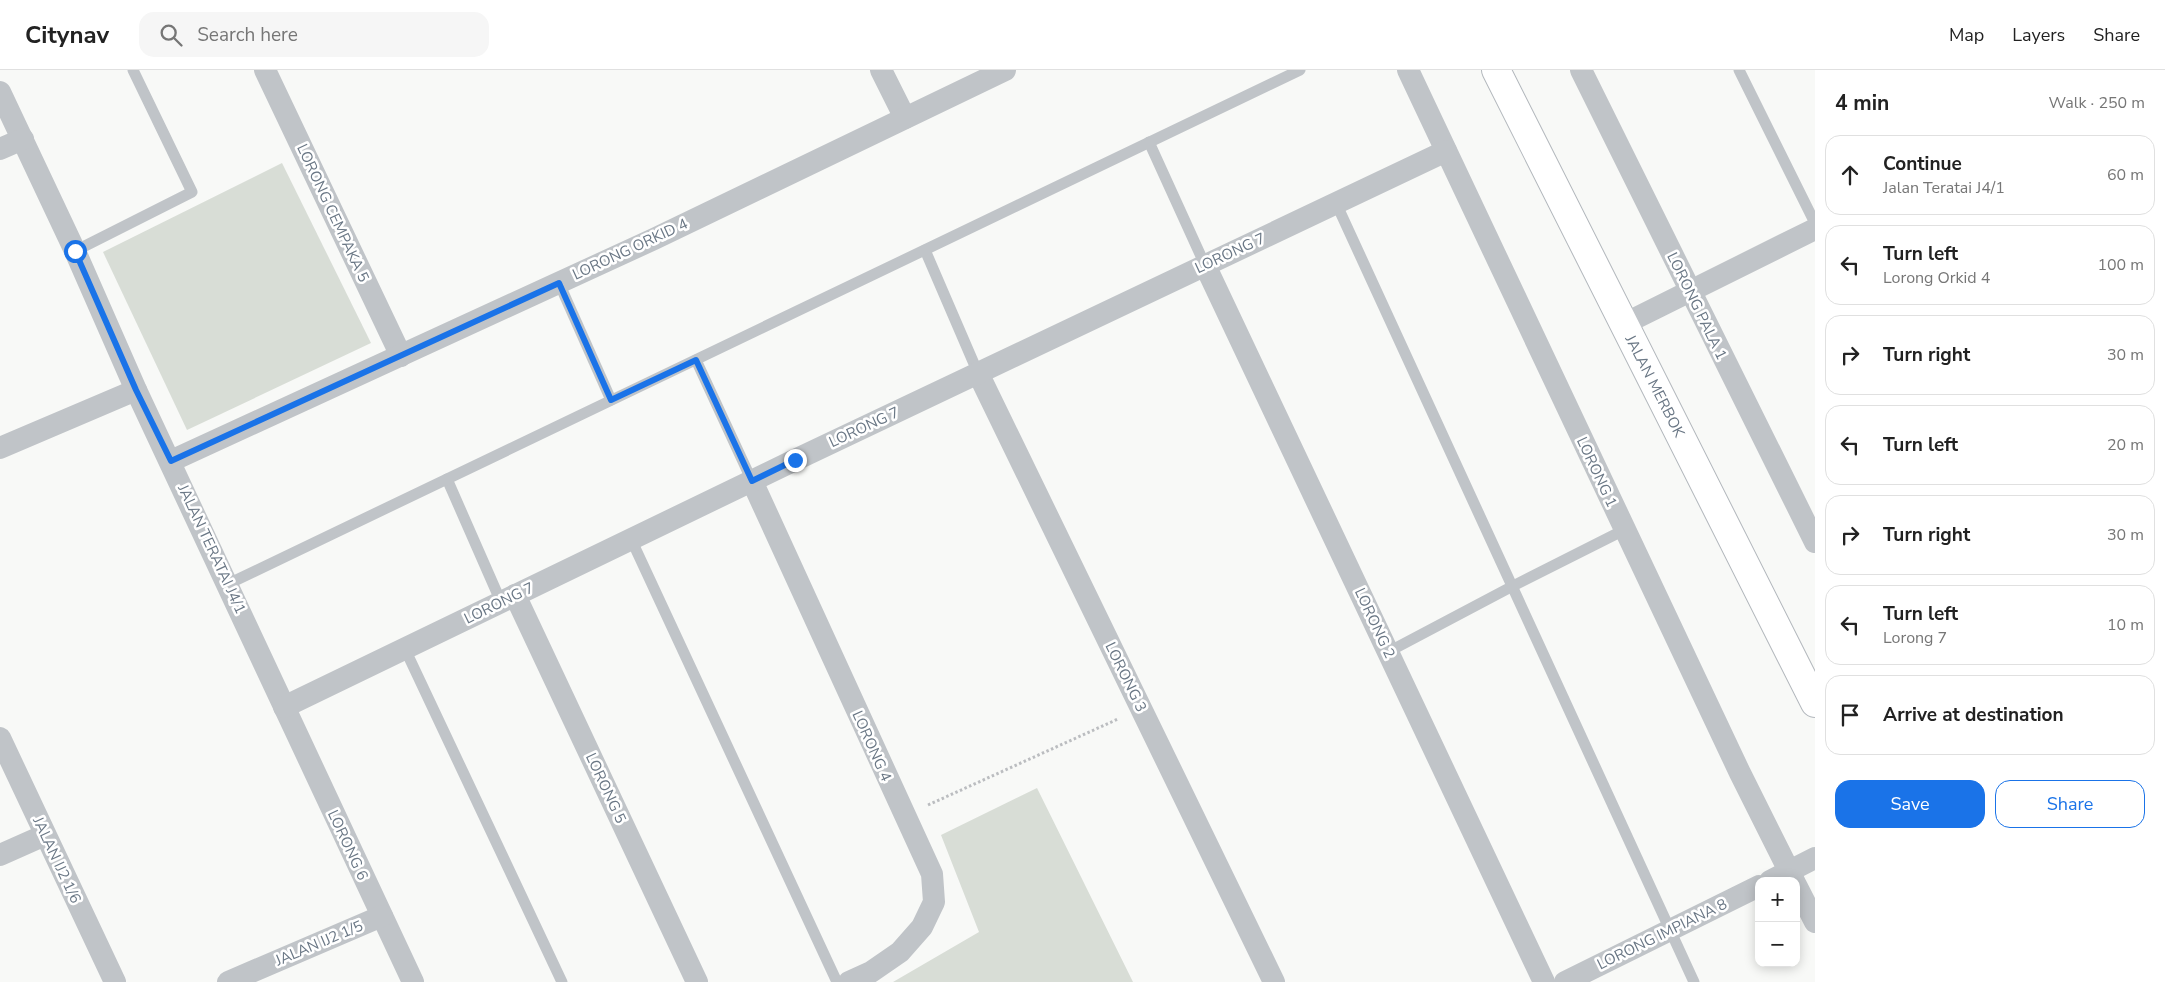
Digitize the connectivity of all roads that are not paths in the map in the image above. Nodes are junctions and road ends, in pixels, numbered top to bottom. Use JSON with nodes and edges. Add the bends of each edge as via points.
{"nodes":[{"id":1,"x":133,"y":70,"type":"edge"},
{"id":2,"x":265,"y":70,"type":"edge"},
{"id":3,"x":881,"y":70,"type":"edge"},
{"id":4,"x":1005,"y":70,"type":"edge"},
{"id":5,"x":1300,"y":70,"type":"edge"},
{"id":6,"x":1408,"y":70,"type":"edge"},
{"id":7,"x":1496,"y":70,"type":"edge"},
{"id":8,"x":1581,"y":70,"type":"edge"},
{"id":9,"x":1739,"y":70,"type":"edge"},
{"id":10,"x":0,"y":92,"type":"edge"},
{"id":11,"x":905,"y":118,"type":"junction"},
{"id":12,"x":23,"y":140,"type":"junction"},
{"id":13,"x":1149,"y":142,"type":"junction"},
{"id":14,"x":0,"y":149,"type":"edge"},
{"id":15,"x":1446,"y":151,"type":"junction"},
{"id":16,"x":1336,"y":203,"type":"junction"},
{"id":17,"x":1815,"y":223,"type":"edge"},
{"id":18,"x":1815,"y":228,"type":"edge"},
{"id":19,"x":925,"y":250,"type":"junction"},
{"id":20,"x":75,"y":251,"type":"junction"},
{"id":21,"x":1205,"y":265,"type":"junction"},
{"id":22,"x":559,"y":283,"type":"junction"},
{"id":23,"x":1690,"y":292,"type":"junction"},
{"id":24,"x":1624,"y":324,"type":"junction"},
{"id":25,"x":400,"y":356,"type":"junction"},
{"id":26,"x":696,"y":360,"type":"junction"},
{"id":27,"x":978,"y":373,"type":"junction"},
{"id":28,"x":136,"y":390,"type":"junction"},
{"id":29,"x":611,"y":400,"type":"junction"},
{"id":30,"x":0,"y":448,"type":"edge"},
{"id":31,"x":171,"y":461,"type":"junction"},
{"id":32,"x":447,"y":479,"type":"junction"},
{"id":33,"x":752,"y":481,"type":"junction"},
{"id":34,"x":1624,"y":530,"type":"junction"},
{"id":35,"x":631,"y":539,"type":"junction"},
{"id":36,"x":1815,"y":542,"type":"edge"},
{"id":37,"x":228,"y":584,"type":"junction"},
{"id":38,"x":1511,"y":586,"type":"junction"},
{"id":39,"x":508,"y":598,"type":"junction"},
{"id":40,"x":405,"y":649,"type":"junction"},
{"id":41,"x":1388,"y":652,"type":"junction"},
{"id":42,"x":1815,"y":703,"type":"edge"},
{"id":43,"x":284,"y":707,"type":"junction"},
{"id":44,"x":0,"y":738,"type":"edge"},
{"id":45,"x":45,"y":835,"type":"junction"},
{"id":46,"x":0,"y":855,"type":"edge"},
{"id":47,"x":1815,"y":858,"type":"edge"},
{"id":48,"x":1787,"y":877,"type":"edge"},
{"id":49,"x":1791,"y":877,"type":"edge"},
{"id":50,"x":1755,"y":888,"type":"edge"},
{"id":51,"x":1800,"y":898,"type":"edge"},
{"id":52,"x":382,"y":916,"type":"junction"},
{"id":53,"x":1815,"y":922,"type":"edge"},
{"id":54,"x":1669,"y":930,"type":"junction"},
{"id":55,"x":693,"y":981,"type":"edge"},
{"id":56,"x":115,"y":982,"type":"edge"},
{"id":57,"x":228,"y":982,"type":"edge"},
{"id":58,"x":413,"y":982,"type":"edge"},
{"id":59,"x":562,"y":982,"type":"edge"},
{"id":60,"x":838,"y":982,"type":"edge"},
{"id":61,"x":849,"y":982,"type":"edge"},
{"id":62,"x":1274,"y":982,"type":"edge"},
{"id":63,"x":1544,"y":982,"type":"edge"},
{"id":64,"x":1565,"y":982,"type":"edge"},
{"id":65,"x":1694,"y":982,"type":"edge"}],
"edges":[{"from":1,"to":20,"type":"lane","via":[[192,192]]},
{"from":2,"to":25,"type":"street","name":"LORONG CEMPAKA 5"},
{"from":3,"to":11,"type":"street"},
{"from":4,"to":11,"type":"street","name":"LORONG ORKID 4"},
{"from":5,"to":13,"type":"lane"},
{"from":6,"to":15,"type":"street","name":"LORONG 1"},
{"from":7,"to":24,"type":"street","name":"JALAN MERBOK"},
{"from":8,"to":23,"type":"street","name":"LORONG PALA 1"},
{"from":9,"to":17,"type":"lane"},
{"from":10,"to":12,"type":"street","name":"JALAN TERATAI J4/1"},
{"from":11,"to":22,"type":"street","name":"LORONG ORKID 4"},
{"from":12,"to":14,"type":"street"},
{"from":12,"to":20,"type":"street","name":"JALAN TERATAI J4/1"},
{"from":13,"to":19,"type":"lane"},
{"from":13,"to":21,"type":"lane"},
{"from":15,"to":16,"type":"street","name":"LORONG 7"},
{"from":15,"to":34,"type":"street","name":"LORONG 1"},
{"from":16,"to":21,"type":"street","name":"LORONG 7"},
{"from":16,"to":38,"type":"lane"},
{"from":18,"to":23,"type":"street"},
{"from":19,"to":26,"type":"lane"},
{"from":19,"to":27,"type":"lane"},
{"from":20,"to":28,"type":"street","name":"JALAN TERATAI J4/1"},
{"from":21,"to":27,"type":"street","name":"LORONG 7"},
{"from":21,"to":41,"type":"street","name":"LORONG 2"},
{"from":22,"to":25,"type":"street","name":"LORONG ORKID 4"},
{"from":22,"to":29,"type":"lane"},
{"from":23,"to":24,"type":"street"},
{"from":23,"to":36,"type":"street","name":"LORONG PALA 1"},
{"from":24,"to":42,"type":"street","name":"JALAN MERBOK"},
{"from":25,"to":31,"type":"street","name":"LORONG ORKID 4"},
{"from":26,"to":29,"type":"lane"},
{"from":26,"to":33,"type":"lane"},
{"from":27,"to":33,"type":"street","name":"LORONG 7"},
{"from":27,"to":62,"type":"street","name":"LORONG 3"},
{"from":28,"to":30,"type":"street"},
{"from":28,"to":31,"type":"street","name":"JALAN TERATAI J4/1"},
{"from":29,"to":32,"type":"lane"},
{"from":31,"to":37,"type":"street","name":"JALAN TERATAI J4/1"},
{"from":32,"to":37,"type":"lane"},
{"from":32,"to":39,"type":"lane"},
{"from":33,"to":35,"type":"street","name":"LORONG 7"},
{"from":33,"to":61,"type":"street","name":"LORONG 4","via":[[932,874],[934,902],[922,927],[900,952],[871,972]]},
{"from":34,"to":38,"type":"lane"},
{"from":34,"to":48,"type":"street","name":"LORONG 1"},
{"from":35,"to":39,"type":"street","name":"LORONG 7"},
{"from":35,"to":60,"type":"lane"},
{"from":37,"to":43,"type":"street","name":"JALAN TERATAI J4/1"},
{"from":38,"to":41,"type":"lane"},
{"from":38,"to":54,"type":"lane"},
{"from":39,"to":40,"type":"street","name":"LORONG 7"},
{"from":39,"to":55,"type":"street","name":"LORONG 5"},
{"from":40,"to":43,"type":"street","name":"LORONG 7"},
{"from":40,"to":59,"type":"lane"},
{"from":41,"to":63,"type":"street","name":"LORONG 2"},
{"from":43,"to":52,"type":"street","name":"LORONG 6"},
{"from":44,"to":45,"type":"street","name":"JALAN IJ2 1/6"},
{"from":45,"to":46,"type":"street"},
{"from":45,"to":56,"type":"street","name":"JALAN IJ2 1/6"},
{"from":47,"to":49,"type":"street"},
{"from":50,"to":54,"type":"street","name":"LORONG IMPIANA 8"},
{"from":51,"to":53,"type":"street","name":"LORONG 1"},
{"from":52,"to":57,"type":"street","name":"JALAN IJ2 1/5"},
{"from":52,"to":58,"type":"street","name":"LORONG 6"},
{"from":54,"to":64,"type":"street","name":"LORONG IMPIANA 8"},
{"from":54,"to":65,"type":"lane"}]}
